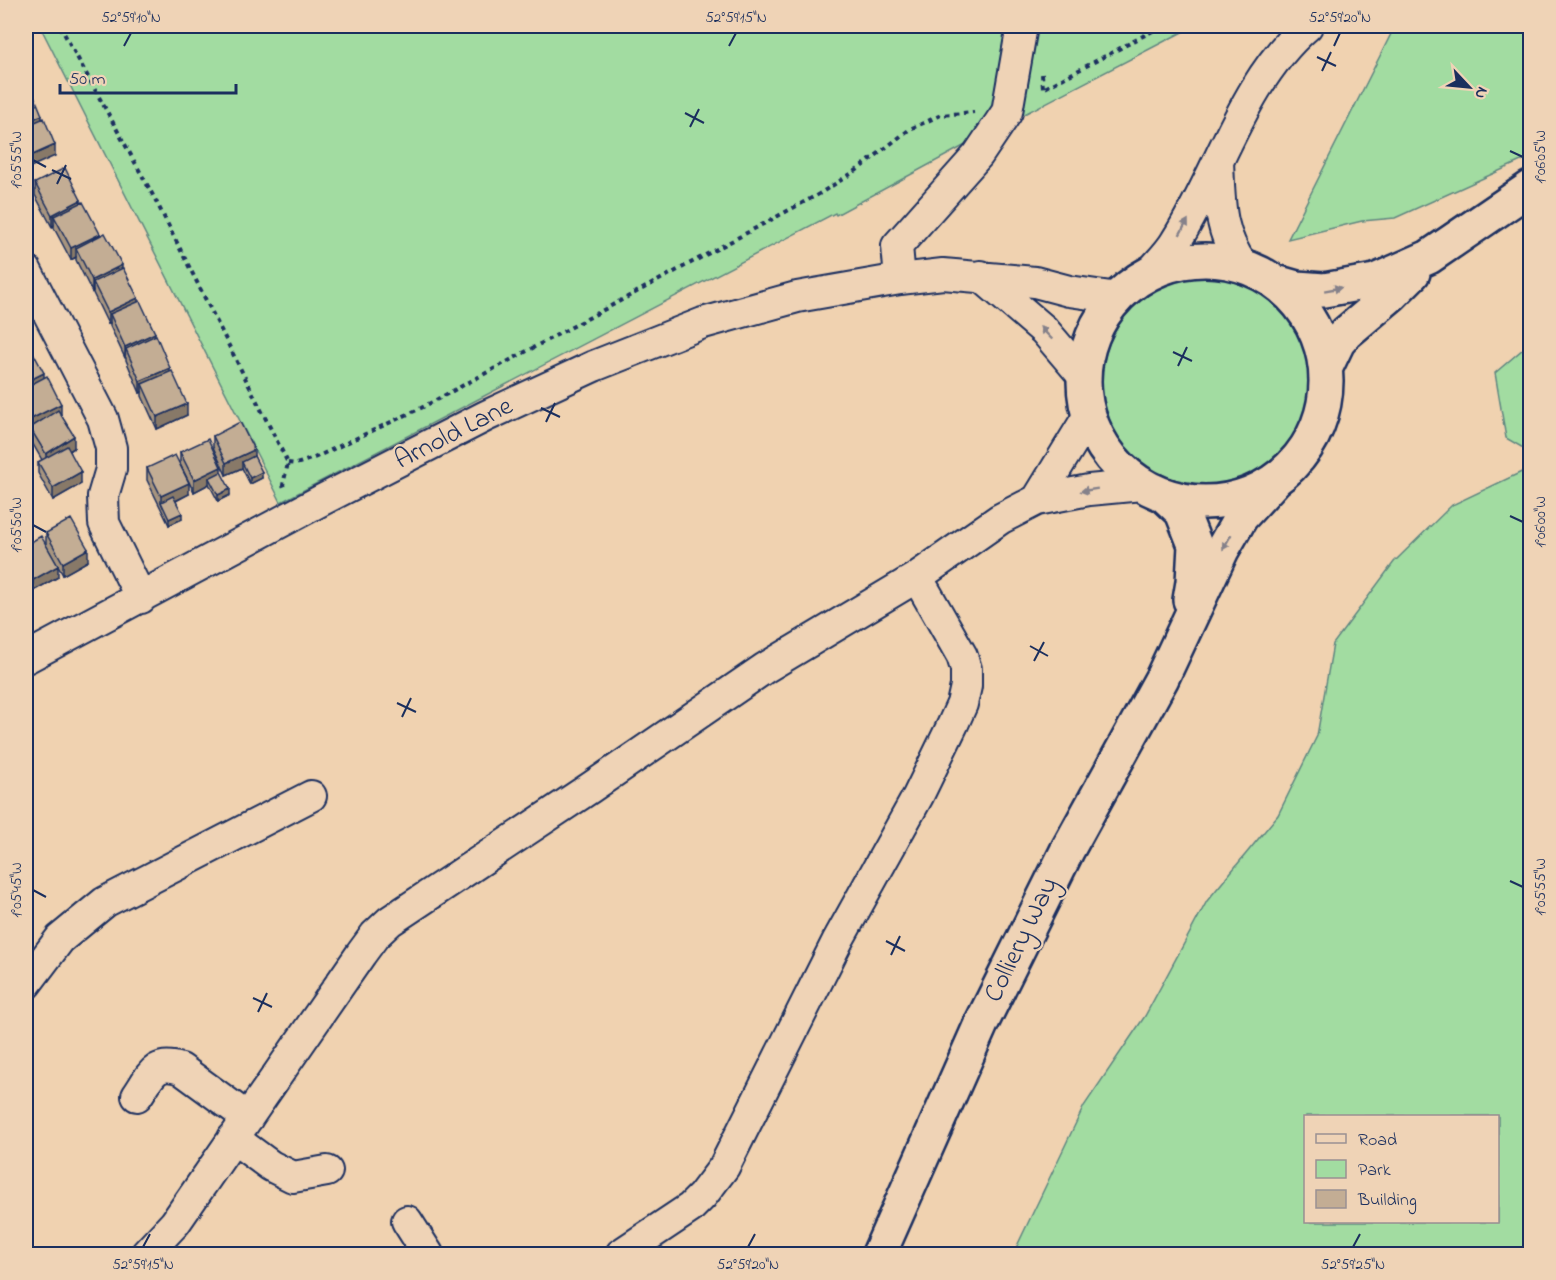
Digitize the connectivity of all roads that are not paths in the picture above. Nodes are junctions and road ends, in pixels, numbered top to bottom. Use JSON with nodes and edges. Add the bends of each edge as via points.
{"nodes":[{"id":1,"x":1022,"y":26,"type":"edge"},
{"id":2,"x":1307,"y":26,"type":"edge"},
{"id":3,"x":1218,"y":158,"type":"junction"},
{"id":4,"x":1530,"y":188,"type":"edge"},
{"id":5,"x":1429,"y":257,"type":"junction"},
{"id":6,"x":1244,"y":266,"type":"junction"},
{"id":7,"x":26,"y":270,"type":"edge"},
{"id":8,"x":1150,"y":273,"type":"junction"},
{"id":9,"x":981,"y":276,"type":"junction"},
{"id":10,"x":900,"y":279,"type":"junction"},
{"id":11,"x":1276,"y":282,"type":"junction"},
{"id":12,"x":1118,"y":297,"type":"junction"},
{"id":13,"x":1326,"y":367,"type":"junction"},
{"id":14,"x":1084,"y":377,"type":"junction"},
{"id":15,"x":1089,"y":415,"type":"junction"},
{"id":16,"x":1275,"y":480,"type":"junction"},
{"id":17,"x":1153,"y":490,"type":"junction"},
{"id":18,"x":1037,"y":500,"type":"junction"},
{"id":19,"x":917,"y":577,"type":"junction"},
{"id":20,"x":141,"y":598,"type":"junction"},
{"id":21,"x":1183,"y":634,"type":"junction"},
{"id":22,"x":26,"y":658,"type":"edge"},
{"id":23,"x":311,"y":796,"type":"dead end"},
{"id":24,"x":26,"y":984,"type":"edge"},
{"id":25,"x":138,"y":1096,"type":"dead end"},
{"id":26,"x":240,"y":1128,"type":"junction"},
{"id":27,"x":327,"y":1171,"type":"dead end"},
{"id":28,"x":407,"y":1221,"type":"dead end"},
{"id":29,"x":146,"y":1254,"type":"edge"},
{"id":30,"x":428,"y":1254,"type":"edge"},
{"id":31,"x":621,"y":1254,"type":"edge"},
{"id":32,"x":879,"y":1254,"type":"edge"}],
"edges":[{"from":1,"to":10,"type":"street","via":[[1007,112],[978,155],[897,246]]},
{"from":2,"to":3,"type":"street","via":[[1266,74]]},
{"from":3,"to":6,"type":"street","via":[[1222,223]]},
{"from":8,"to":3,"type":"street","one_way":true,"via":[[1186,225]]},
{"from":4,"to":5,"type":"main road"},
{"from":11,"to":5,"type":"main road","one_way":true,"via":[[1324,291],[1375,281]]},
{"from":5,"to":13,"type":"main road","via":[[1346,333]]},
{"from":6,"to":8,"type":"main road","name":"Colliery Way","via":[[1193,260]]},
{"from":6,"to":11,"type":"main road","name":"Colliery Way"},
{"from":7,"to":20,"type":"street","via":[[103,419],[111,448],[111,469],[103,496],[104,523]]},
{"from":8,"to":12,"type":"main road","name":"Colliery Way"},
{"from":9,"to":10,"type":"street","name":"Arnold Lane","via":[[943,274]]},
{"from":9,"to":12,"type":"street","name":"Arnold Lane"},
{"from":14,"to":9,"type":"street","one_way":true,"via":[[1044,330]]},
{"from":10,"to":20,"type":"street","name":"Arnold Lane","via":[[797,297],[713,320],[594,366],[320,501]]},
{"from":11,"to":13,"type":"main road","via":[[1296,301],[1317,333]]},
{"from":12,"to":14,"type":"main road","name":"Colliery Way","via":[[1091,340]]},
{"from":13,"to":16,"type":"main road","via":[[1319,424],[1300,457]]},
{"from":14,"to":15,"type":"main road","name":"Colliery Way"},
{"from":15,"to":17,"type":"main road","name":"Colliery Way","via":[[1110,456],[1126,473]]},
{"from":15,"to":18,"type":"street"},
{"from":16,"to":17,"type":"main road","via":[[1243,496],[1213,502],[1188,501]]},
{"from":16,"to":21,"type":"main road","name":"Colliery Way","one_way":true,"via":[[1241,517]]},
{"from":17,"to":18,"type":"street","one_way":true,"via":[[1089,490]]},
{"from":17,"to":21,"type":"main road","name":"Colliery Way","via":[[1182,512],[1195,545]]},
{"from":18,"to":19,"type":"street","via":[[1000,519]]},
{"from":19,"to":26,"type":"street","via":[[765,668],[390,921],[361,954]]},
{"from":19,"to":31,"type":"street","via":[[963,656],[966,686],[962,704],[724,1167],[690,1208]]},
{"from":20,"to":22,"type":"street","name":"Arnold Lane"},
{"from":21,"to":32,"type":"main road","name":"Colliery Way","via":[[1068,849],[981,1024]]},
{"from":23,"to":24,"type":"street","via":[[105,902],[60,939]]},
{"from":25,"to":26,"type":"street","via":[[157,1068],[168,1065],[181,1069]]},
{"from":26,"to":27,"type":"street","via":[[271,1166],[293,1177]]},
{"from":26,"to":29,"type":"street","via":[[175,1223]]},
{"from":28,"to":30,"type":"street"}]}
